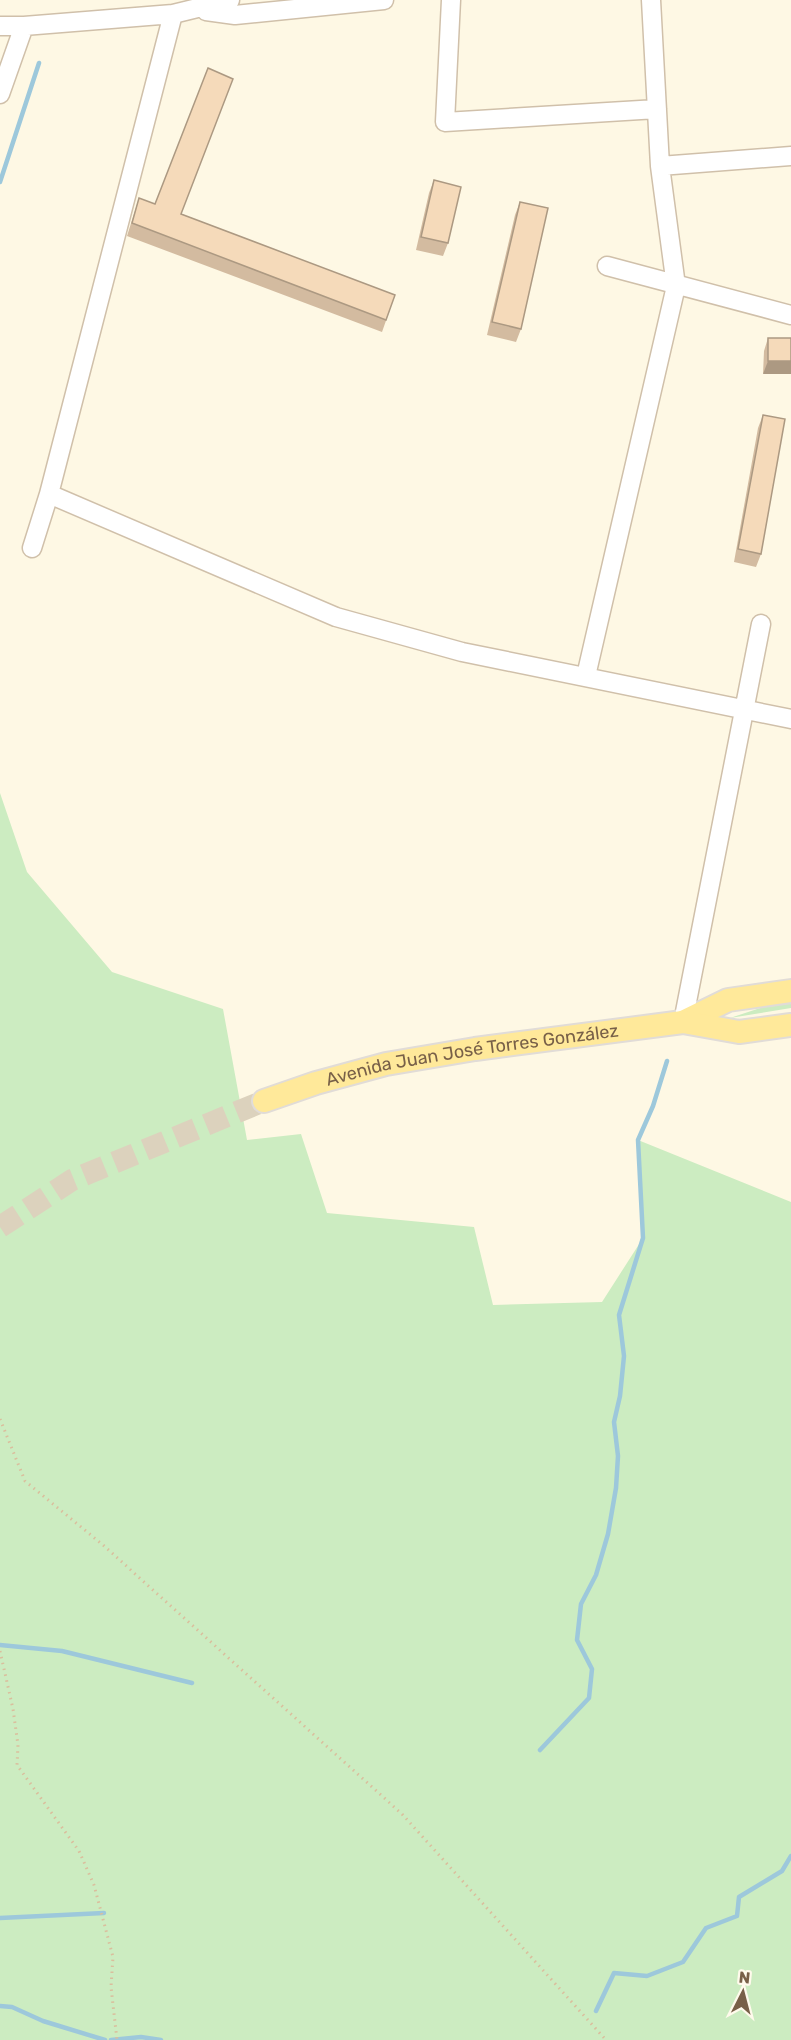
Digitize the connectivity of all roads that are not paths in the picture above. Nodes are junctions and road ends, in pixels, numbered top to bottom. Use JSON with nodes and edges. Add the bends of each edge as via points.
{"nodes":[{"id":1,"x":231,"y":0,"type":"edge"},
{"id":2,"x":384,"y":0,"type":"edge"},
{"id":3,"x":451,"y":0,"type":"edge"},
{"id":4,"x":651,"y":0,"type":"edge"},
{"id":5,"x":198,"y":10,"type":"junction"},
{"id":6,"x":173,"y":14,"type":"junction"},
{"id":7,"x":0,"y":26,"type":"edge"},
{"id":8,"x":24,"y":26,"type":"junction"},
{"id":9,"x":0,"y":94,"type":"edge"},
{"id":10,"x":657,"y":108,"type":"junction"},
{"id":11,"x":791,"y":156,"type":"edge"},
{"id":12,"x":660,"y":166,"type":"junction"},
{"id":13,"x":607,"y":266,"type":"dead end"},
{"id":14,"x":676,"y":286,"type":"junction"},
{"id":15,"x":791,"y":315,"type":"edge"},
{"id":16,"x":49,"y":494,"type":"junction"},
{"id":17,"x":32,"y":548,"type":"dead end"},
{"id":18,"x":761,"y":624,"type":"dead end"},
{"id":19,"x":586,"y":676,"type":"junction"},
{"id":20,"x":744,"y":709,"type":"junction"},
{"id":21,"x":791,"y":719,"type":"edge"},
{"id":22,"x":791,"y":991,"type":"edge"},
{"id":23,"x":683,"y":1022,"type":"junction"},
{"id":24,"x":791,"y":1025,"type":"edge"},
{"id":25,"x":264,"y":1101,"type":"tunnel mouth"}],
"edges":[{"from":1,"to":5,"type":"street"},
{"from":2,"to":5,"type":"street","via":[[236,15]]},
{"from":3,"to":10,"type":"street","via":[[444,123]]},
{"from":4,"to":10,"type":"street"},
{"from":5,"to":6,"type":"street"},
{"from":6,"to":8,"type":"street"},
{"from":6,"to":16,"type":"street"},
{"from":7,"to":8,"type":"street"},
{"from":8,"to":9,"type":"street"},
{"from":10,"to":12,"type":"street"},
{"from":11,"to":12,"type":"street"},
{"from":12,"to":14,"type":"street"},
{"from":13,"to":14,"type":"street"},
{"from":14,"to":15,"type":"street"},
{"from":14,"to":19,"type":"street"},
{"from":16,"to":17,"type":"street"},
{"from":16,"to":19,"type":"street","via":[[336,617],[462,652]]},
{"from":18,"to":20,"type":"street"},
{"from":19,"to":20,"type":"street"},
{"from":20,"to":21,"type":"street"},
{"from":20,"to":23,"type":"street"},
{"from":22,"to":23,"type":"main road","name":"Avenida Juan José Torres González","via":[[728,1000]]},
{"from":23,"to":24,"type":"main road","name":"Avenida Juan José Torres González","via":[[738,1032]]},
{"from":23,"to":25,"type":"main road","name":"Avenida Juan José Torres González","via":[[386,1064]]}]}
